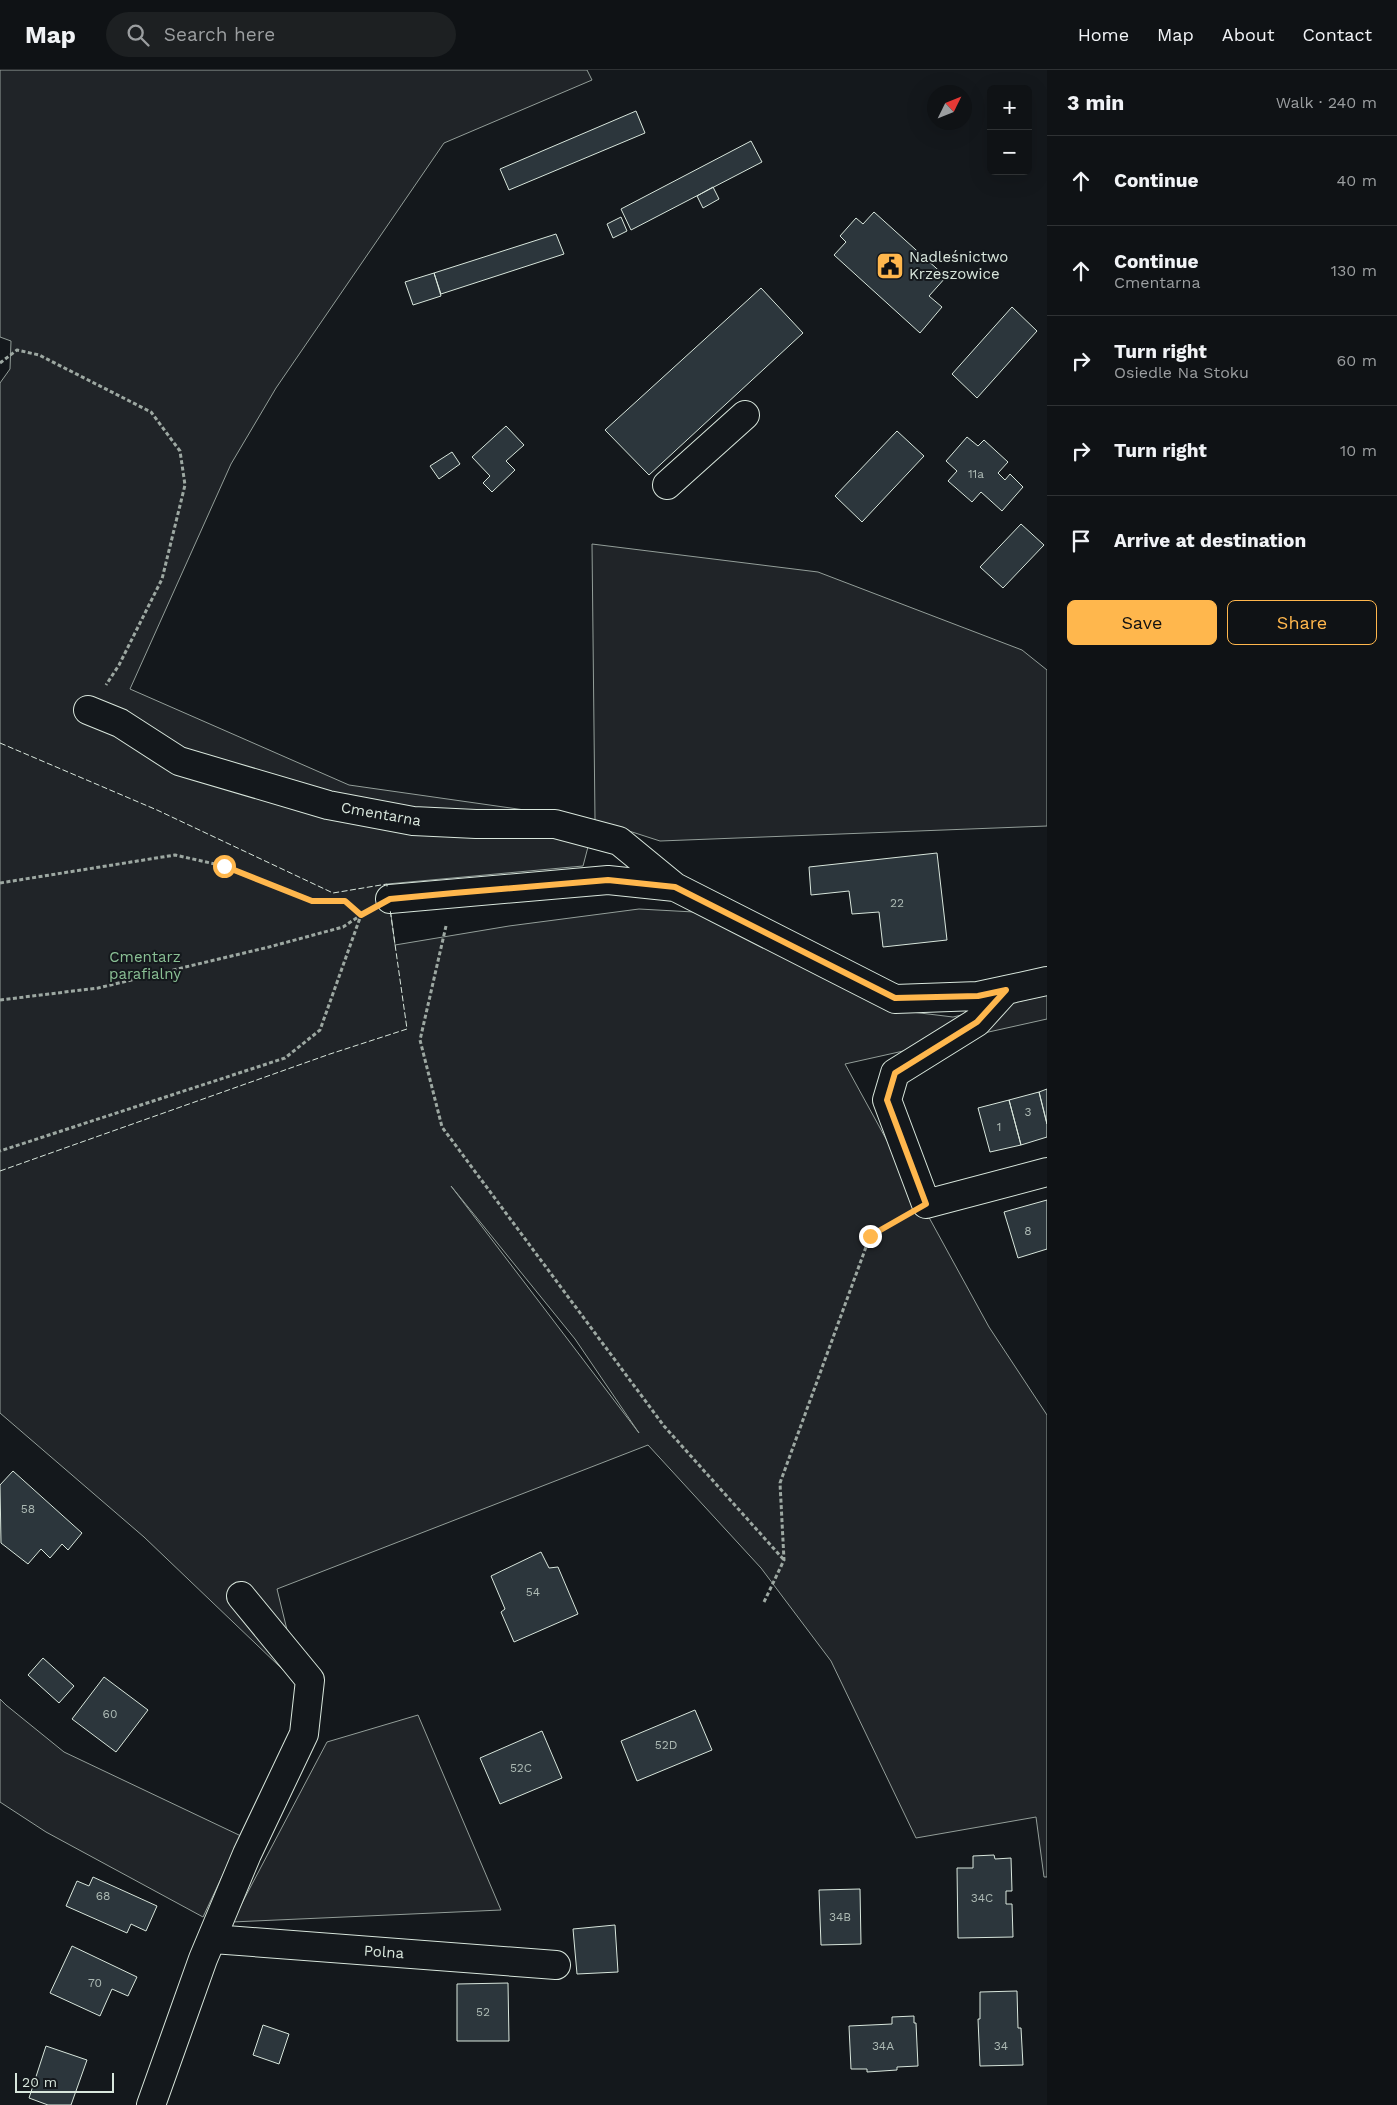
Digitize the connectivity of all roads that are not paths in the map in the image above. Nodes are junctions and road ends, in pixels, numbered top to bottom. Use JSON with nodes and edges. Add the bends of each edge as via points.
{"nodes":[{"id":1,"x":745,"y":414,"type":"dead end"},
{"id":2,"x":667,"y":485,"type":"dead end"},
{"id":3,"x":88,"y":710,"type":"road end"},
{"id":4,"x":675,"y":887,"type":"junction"},
{"id":5,"x":390,"y":899,"type":"road end"},
{"id":6,"x":1047,"y":981,"type":"edge"},
{"id":7,"x":1006,"y":990,"type":"junction"},
{"id":8,"x":1047,"y":1172,"type":"edge"},
{"id":9,"x":241,"y":1596,"type":"dead end"},
{"id":10,"x":213,"y":1939,"type":"junction"},
{"id":11,"x":556,"y":1965,"type":"dead end"},
{"id":12,"x":151,"y":2105,"type":"edge"}],
"edges":[{"from":1,"to":2,"type":"street"},
{"from":3,"to":4,"type":"street","name":"Cmentarna","via":[[120,723],[179,761],[328,805],[413,821],[555,824],[619,841]]},
{"from":4,"to":5,"type":"street","name":"Cmentarna","via":[[608,880]]},
{"from":4,"to":7,"type":"street","name":"Cmentarna","via":[[895,998],[978,996]]},
{"from":6,"to":7,"type":"street","name":"Cmentarna"},
{"from":7,"to":8,"type":"street","via":[[977,1022],[895,1073],[887,1100],[926,1204]]},
{"from":9,"to":10,"type":"street","via":[[310,1680],[304,1734],[247,1854]]},
{"from":10,"to":11,"type":"street","name":"Polna"},
{"from":10,"to":12,"type":"street"}]}
